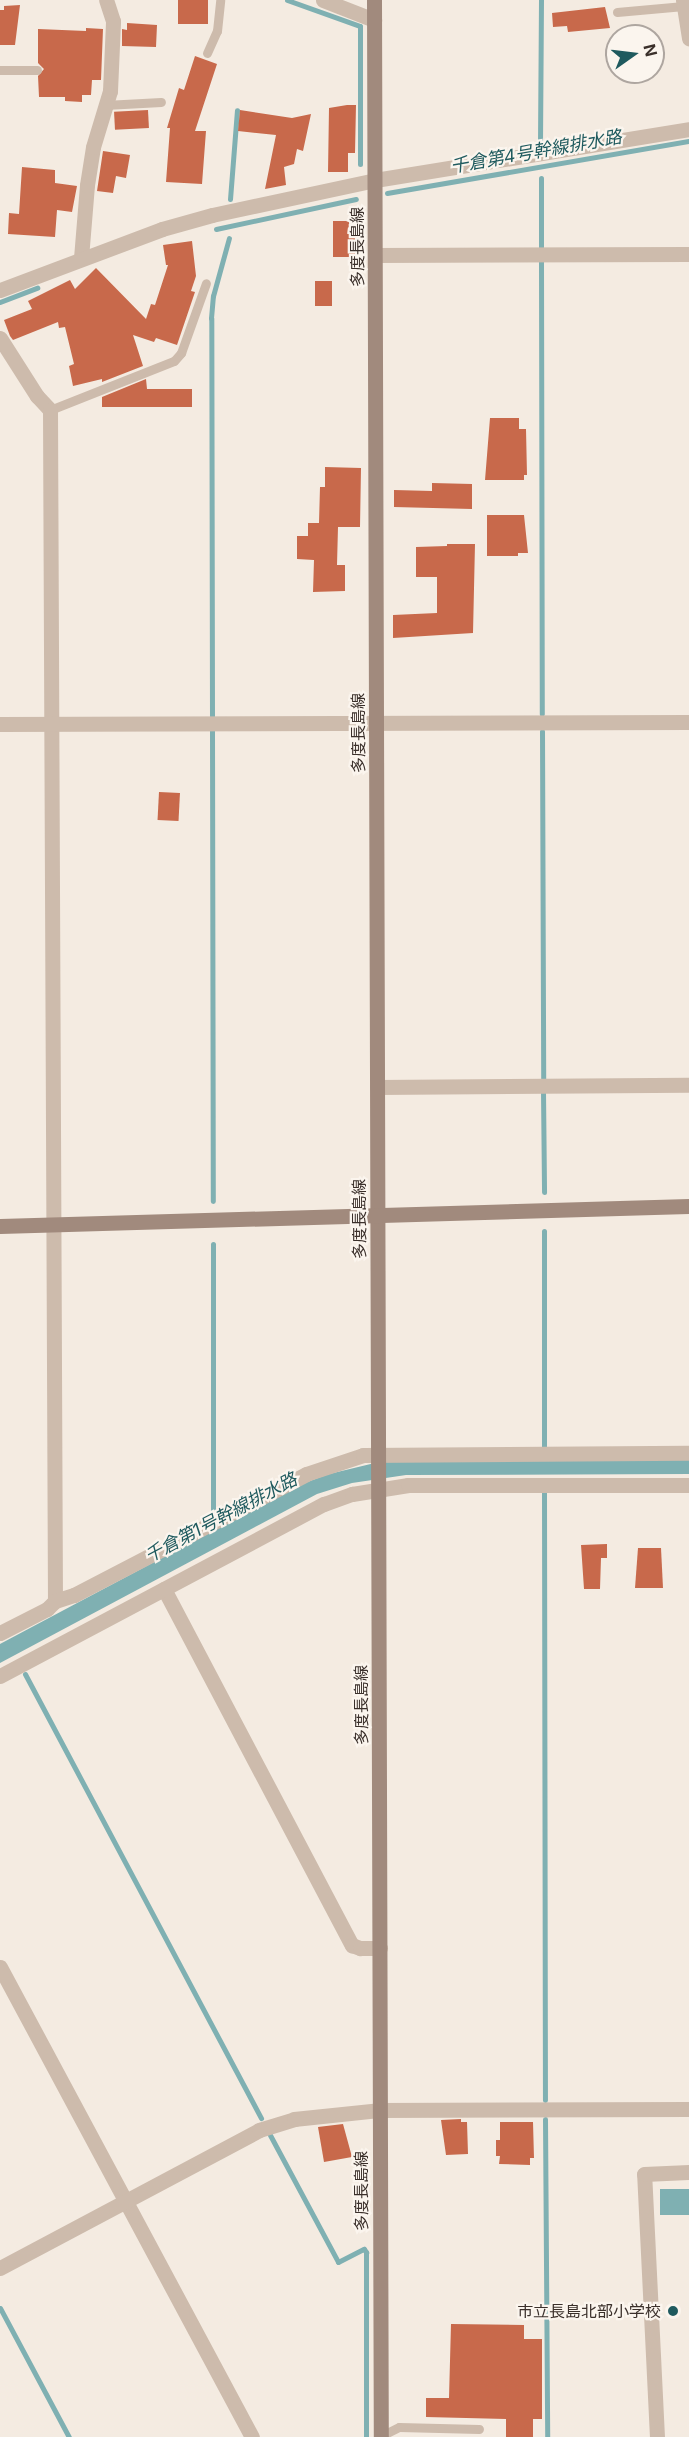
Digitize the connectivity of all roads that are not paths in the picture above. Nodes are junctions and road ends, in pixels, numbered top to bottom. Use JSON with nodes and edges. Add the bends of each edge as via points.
{"nodes":[{"id":1,"x":106,"y":0,"type":"edge"},
{"id":2,"x":220,"y":0,"type":"edge"},
{"id":3,"x":323,"y":0,"type":"edge"},
{"id":4,"x":374,"y":0,"type":"edge"},
{"id":5,"x":683,"y":3,"type":"edge"},
{"id":6,"x":617,"y":12,"type":"dead end"},
{"id":7,"x":374,"y":20,"type":"junction"},
{"id":8,"x":689,"y":39,"type":"edge"},
{"id":9,"x":207,"y":53,"type":"dead end"},
{"id":10,"x":0,"y":70,"type":"edge"},
{"id":11,"x":37,"y":70,"type":"dead end"},
{"id":12,"x":161,"y":102,"type":"dead end"},
{"id":13,"x":105,"y":105,"type":"junction"},
{"id":14,"x":689,"y":129,"type":"edge"},
{"id":15,"x":375,"y":180,"type":"junction"},
{"id":16,"x":689,"y":254,"type":"edge"},
{"id":17,"x":375,"y":255,"type":"junction"},
{"id":18,"x":81,"y":258,"type":"junction"},
{"id":19,"x":206,"y":283,"type":"dead end"},
{"id":20,"x":0,"y":290,"type":"edge"},
{"id":21,"x":0,"y":338,"type":"edge"},
{"id":22,"x":50,"y":410,"type":"junction"},
{"id":23,"x":376,"y":722,"type":"junction"},
{"id":24,"x":689,"y":722,"type":"edge"},
{"id":25,"x":0,"y":724,"type":"edge"},
{"id":26,"x":51,"y":724,"type":"junction"},
{"id":27,"x":689,"y":1085,"type":"edge"},
{"id":28,"x":377,"y":1087,"type":"junction"},
{"id":29,"x":689,"y":1206,"type":"edge"},
{"id":30,"x":377,"y":1215,"type":"junction"},
{"id":31,"x":0,"y":1226,"type":"edge"},
{"id":32,"x":53,"y":1226,"type":"junction"},
{"id":33,"x":689,"y":1453,"type":"edge"},
{"id":34,"x":378,"y":1456,"type":"junction"},
{"id":35,"x":689,"y":1485,"type":"edge"},
{"id":36,"x":378,"y":1487,"type":"junction"},
{"id":37,"x":164,"y":1589,"type":"junction"},
{"id":38,"x":54,"y":1601,"type":"junction"},
{"id":39,"x":0,"y":1633,"type":"edge"},
{"id":40,"x":0,"y":1676,"type":"edge"},
{"id":41,"x":380,"y":1948,"type":"junction"},
{"id":42,"x":0,"y":1967,"type":"edge"},
{"id":43,"x":689,"y":2109,"type":"edge"},
{"id":44,"x":379,"y":2110,"type":"junction"},
{"id":45,"x":689,"y":2172,"type":"edge"},
{"id":46,"x":125,"y":2201,"type":"junction"},
{"id":47,"x":0,"y":2268,"type":"edge"},
{"id":48,"x":479,"y":2429,"type":"dead end"},
{"id":49,"x":381,"y":2436,"type":"edge"},
{"id":50,"x":252,"y":2437,"type":"edge"},
{"id":51,"x":657,"y":2437,"type":"edge"}],
"edges":[{"from":1,"to":13,"type":"street","via":[[113,21],[113,54]]},
{"from":2,"to":9,"type":"lane","via":[[217,31]]},
{"from":3,"to":7,"type":"street"},
{"from":4,"to":7,"type":"main road","name":"多度長島線"},
{"from":5,"to":6,"type":"lane"},
{"from":5,"to":8,"type":"street"},
{"from":7,"to":15,"type":"main road","name":"多度長島線"},
{"from":10,"to":11,"type":"lane"},
{"from":12,"to":13,"type":"lane"},
{"from":13,"to":18,"type":"street","via":[[87,185]]},
{"from":14,"to":15,"type":"street"},
{"from":15,"to":17,"type":"main road","name":"多度長島線"},
{"from":15,"to":18,"type":"street","via":[[212,215]]},
{"from":16,"to":17,"type":"street"},
{"from":17,"to":23,"type":"main road","name":"多度長島線"},
{"from":18,"to":20,"type":"street"},
{"from":19,"to":22,"type":"lane","via":[[181,353],[174,362]]},
{"from":21,"to":22,"type":"street"},
{"from":22,"to":26,"type":"street"},
{"from":23,"to":24,"type":"street"},
{"from":23,"to":26,"type":"street"},
{"from":23,"to":28,"type":"main road","name":"多度長島線"},
{"from":25,"to":26,"type":"street"},
{"from":26,"to":32,"type":"street"},
{"from":27,"to":28,"type":"street"},
{"from":28,"to":30,"type":"main road","name":"多度長島線"},
{"from":29,"to":30,"type":"main road"},
{"from":30,"to":32,"type":"main road"},
{"from":30,"to":34,"type":"main road","name":"多度長島線"},
{"from":31,"to":32,"type":"main road"},
{"from":32,"to":38,"type":"street"},
{"from":33,"to":34,"type":"street"},
{"from":34,"to":36,"type":"main road","name":"多度長島線"},
{"from":34,"to":38,"type":"street","via":[[363,1455],[306,1474],[74,1595]]},
{"from":35,"to":36,"type":"street"},
{"from":36,"to":37,"type":"street","via":[[324,1504]]},
{"from":36,"to":41,"type":"main road","name":"多度長島線"},
{"from":37,"to":40,"type":"street"},
{"from":37,"to":41,"type":"street","via":[[352,1945]]},
{"from":38,"to":39,"type":"street","via":[[47,1609]]},
{"from":41,"to":44,"type":"main road","name":"多度長島線"},
{"from":42,"to":46,"type":"street"},
{"from":43,"to":44,"type":"street"},
{"from":44,"to":46,"type":"street","via":[[294,2119],[259,2130]]},
{"from":44,"to":49,"type":"main road","name":"多度長島線"},
{"from":45,"to":51,"type":"street","via":[[644,2174]]},
{"from":46,"to":47,"type":"street"},
{"from":46,"to":50,"type":"street"},
{"from":48,"to":49,"type":"lane","via":[[399,2427]]}]}
